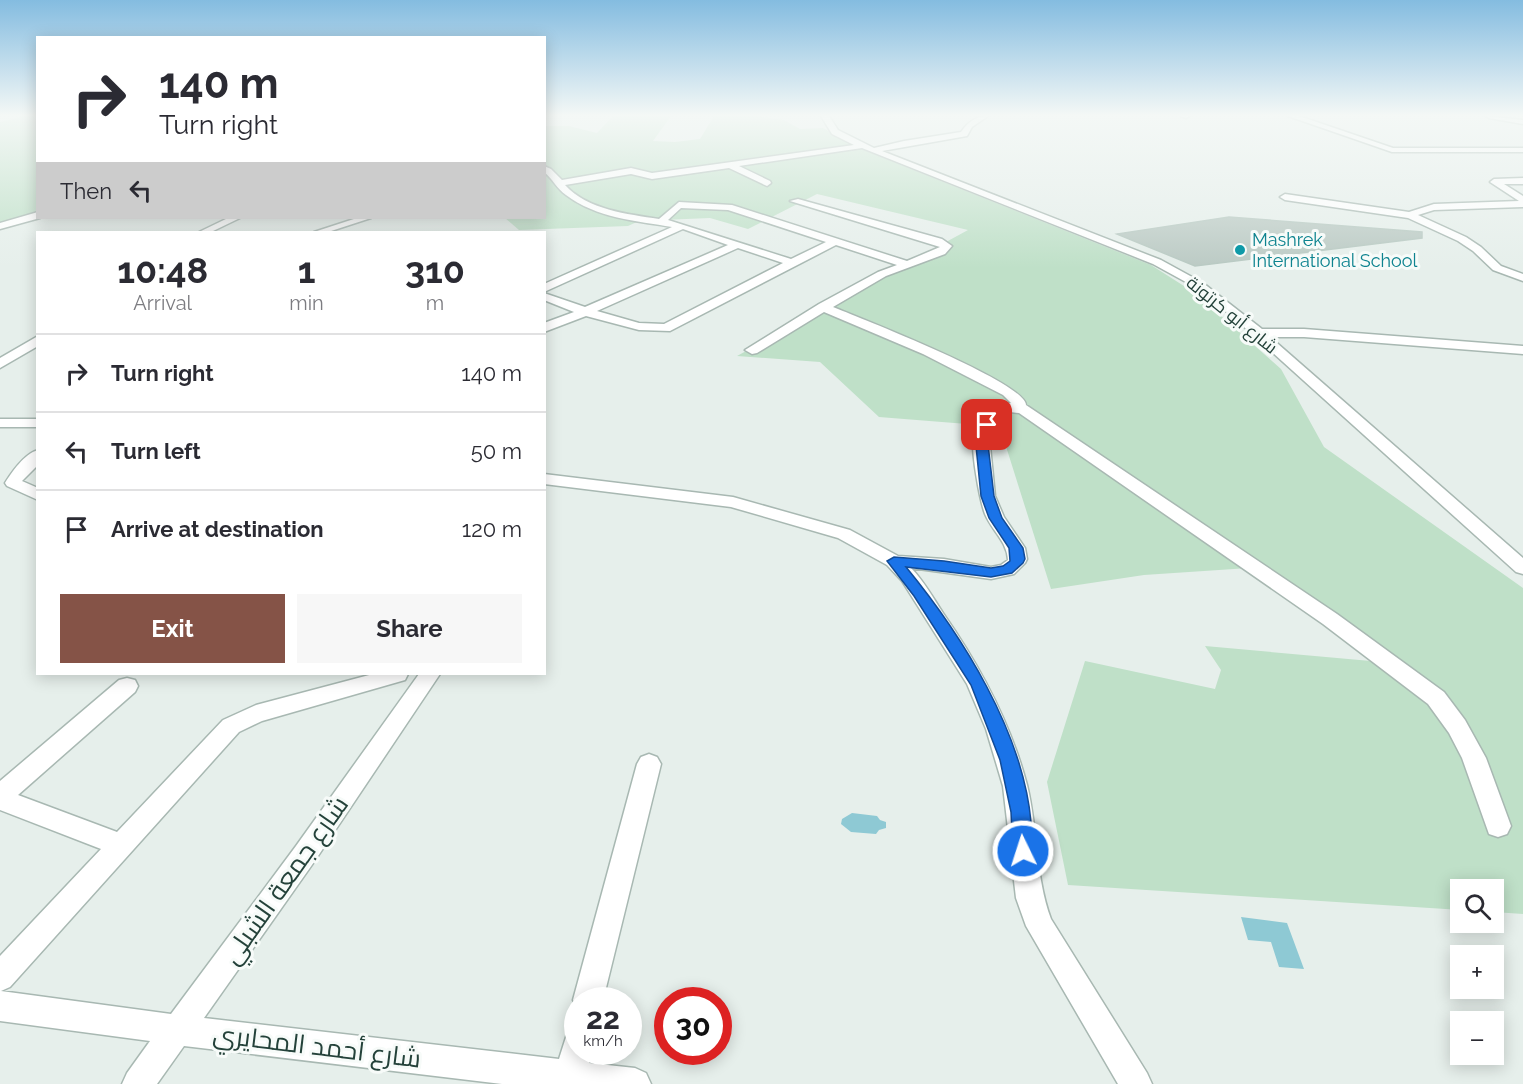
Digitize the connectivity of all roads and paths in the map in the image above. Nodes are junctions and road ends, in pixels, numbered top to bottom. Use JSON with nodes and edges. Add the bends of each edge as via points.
{"nodes":[{"id":1,"x":718,"y":167,"type":"edge"},
{"id":2,"x":733,"y":167,"type":"edge"},
{"id":3,"x":915,"y":167,"type":"edge"},
{"id":4,"x":546,"y":169,"type":"edge"},
{"id":5,"x":1523,"y":180,"type":"edge"},
{"id":6,"x":559,"y":183,"type":"junction"},
{"id":7,"x":767,"y":183,"type":"dead end"},
{"id":8,"x":1285,"y":197,"type":"dead end"},
{"id":9,"x":795,"y":201,"type":"dead end"},
{"id":10,"x":1523,"y":202,"type":"edge"},
{"id":11,"x":1410,"y":215,"type":"junction"},
{"id":12,"x":36,"y":216,"type":"edge"},
{"id":13,"x":222,"y":219,"type":"edge"},
{"id":14,"x":233,"y":219,"type":"edge"},
{"id":15,"x":363,"y":219,"type":"edge"},
{"id":16,"x":661,"y":222,"type":"junction"},
{"id":17,"x":0,"y":226,"type":"edge"},
{"id":18,"x":682,"y":226,"type":"junction"},
{"id":19,"x":195,"y":231,"type":"edge"},
{"id":20,"x":206,"y":231,"type":"edge"},
{"id":21,"x":322,"y":231,"type":"edge"},
{"id":22,"x":834,"y":242,"type":"junction"},
{"id":23,"x":738,"y":244,"type":"junction"},
{"id":24,"x":790,"y":262,"type":"junction"},
{"id":25,"x":906,"y":264,"type":"junction"},
{"id":26,"x":1523,"y":278,"type":"edge"},
{"id":27,"x":546,"y":288,"type":"edge"},
{"id":28,"x":546,"y":297,"type":"edge"},
{"id":29,"x":824,"y":307,"type":"junction"},
{"id":30,"x":587,"y":312,"type":"junction"},
{"id":31,"x":546,"y":327,"type":"edge"},
{"id":32,"x":36,"y":333,"type":"edge"},
{"id":33,"x":1257,"y":333,"type":"junction"},
{"id":34,"x":36,"y":341,"type":"edge"},
{"id":35,"x":752,"y":350,"type":"dead end"},
{"id":36,"x":1523,"y":350,"type":"edge"},
{"id":37,"x":1,"y":359,"type":"edge"},
{"id":38,"x":1018,"y":407,"type":"junction"},
{"id":39,"x":0,"y":423,"type":"edge"},
{"id":40,"x":36,"y":423,"type":"edge"},
{"id":41,"x":36,"y":457,"type":"edge"},
{"id":42,"x":546,"y":483,"type":"edge"},
{"id":43,"x":36,"y":494,"type":"edge"},
{"id":44,"x":894,"y":561,"type":"junction"},
{"id":45,"x":1523,"y":568,"type":"edge"},
{"id":46,"x":394,"y":675,"type":"edge"},
{"id":47,"x":429,"y":675,"type":"edge"},
{"id":48,"x":127,"y":686,"type":"dead end"},
{"id":49,"x":650,"y":764,"type":"dead end"},
{"id":50,"x":0,"y":798,"type":"edge"},
{"id":51,"x":1498,"y":826,"type":"dead end"},
{"id":52,"x":120,"y":845,"type":"junction"},
{"id":53,"x":0,"y":977,"type":"edge"},
{"id":54,"x":591,"y":987,"type":"edge"},
{"id":55,"x":0,"y":1006,"type":"edge"},
{"id":56,"x":178,"y":1030,"type":"junction"},
{"id":57,"x":573,"y":1065,"type":"edge"},
{"id":58,"x":570,"y":1076,"type":"junction"},
{"id":59,"x":138,"y":1084,"type":"edge"},
{"id":60,"x":635,"y":1084,"type":"edge"},
{"id":61,"x":1136,"y":1084,"type":"edge"}],
"edges":[{"from":1,"to":6,"type":"street","via":[[649,176],[632,171]]},
{"from":2,"to":7,"type":"street"},
{"from":3,"to":33,"type":"street","name":"شارع أبو كرتونة","via":[[1157,262],[1204,289]]},
{"from":4,"to":6,"type":"street"},
{"from":5,"to":10,"type":"street","via":[[1494,182]]},
{"from":6,"to":16,"type":"street","via":[[586,203]]},
{"from":8,"to":11,"type":"street"},
{"from":9,"to":25,"type":"street","via":[[947,246],[941,252]]},
{"from":10,"to":11,"type":"street","via":[[1434,207]]},
{"from":11,"to":26,"type":"street","via":[[1462,239],[1497,268]]},
{"from":12,"to":17,"type":"street"},
{"from":13,"to":19,"type":"street"},
{"from":14,"to":20,"type":"street"},
{"from":15,"to":21,"type":"street"},
{"from":16,"to":18,"type":"street"},
{"from":16,"to":22,"type":"street","via":[[679,205],[721,206]]},
{"from":18,"to":23,"type":"street"},
{"from":18,"to":27,"type":"street"},
{"from":22,"to":24,"type":"street"},
{"from":22,"to":25,"type":"street"},
{"from":23,"to":24,"type":"street"},
{"from":23,"to":30,"type":"street"},
{"from":24,"to":30,"type":"street","via":[[746,289],[666,328],[652,329]]},
{"from":25,"to":29,"type":"street"},
{"from":28,"to":30,"type":"street"},
{"from":29,"to":35,"type":"street"},
{"from":29,"to":38,"type":"street","via":[[972,373],[1014,395]]},
{"from":30,"to":31,"type":"street"},
{"from":32,"to":37,"type":"street"},
{"from":33,"to":36,"type":"street"},
{"from":33,"to":45,"type":"street","name":"شارع أبو كرتونة"},
{"from":34,"to":37,"type":"street"},
{"from":38,"to":44,"type":"street","via":[[1005,409],[981,436],[987,496],[995,518],[1016,548],[1016,563],[1007,570],[991,573]]},
{"from":38,"to":51,"type":"street","via":[[1330,619],[1436,698],[1467,741]]},
{"from":39,"to":40,"type":"street"},
{"from":41,"to":43,"type":"street","via":[[13,483]]},
{"from":42,"to":44,"type":"street","via":[[671,493],[742,504],[844,534]]},
{"from":44,"to":61,"type":"street","via":[[920,593],[978,684],[1009,760],[1030,898],[1040,926]]},
{"from":46,"to":52,"type":"street","via":[[238,721],[222,732]]},
{"from":47,"to":56,"type":"street","name":"شارع جمعة الشبلي"},
{"from":48,"to":50,"type":"street"},
{"from":49,"to":54,"type":"street"},
{"from":50,"to":52,"type":"street"},
{"from":52,"to":53,"type":"street"},
{"from":55,"to":56,"type":"street","name":"شارع أحمد المحايري"},
{"from":56,"to":58,"type":"street","name":"شارع أحمد المحايري"},
{"from":56,"to":59,"type":"street","name":"شارع جمعة الشبلي"},
{"from":57,"to":58,"type":"street"},
{"from":58,"to":60,"type":"street","name":"شارع أحمد المحايري"}]}
